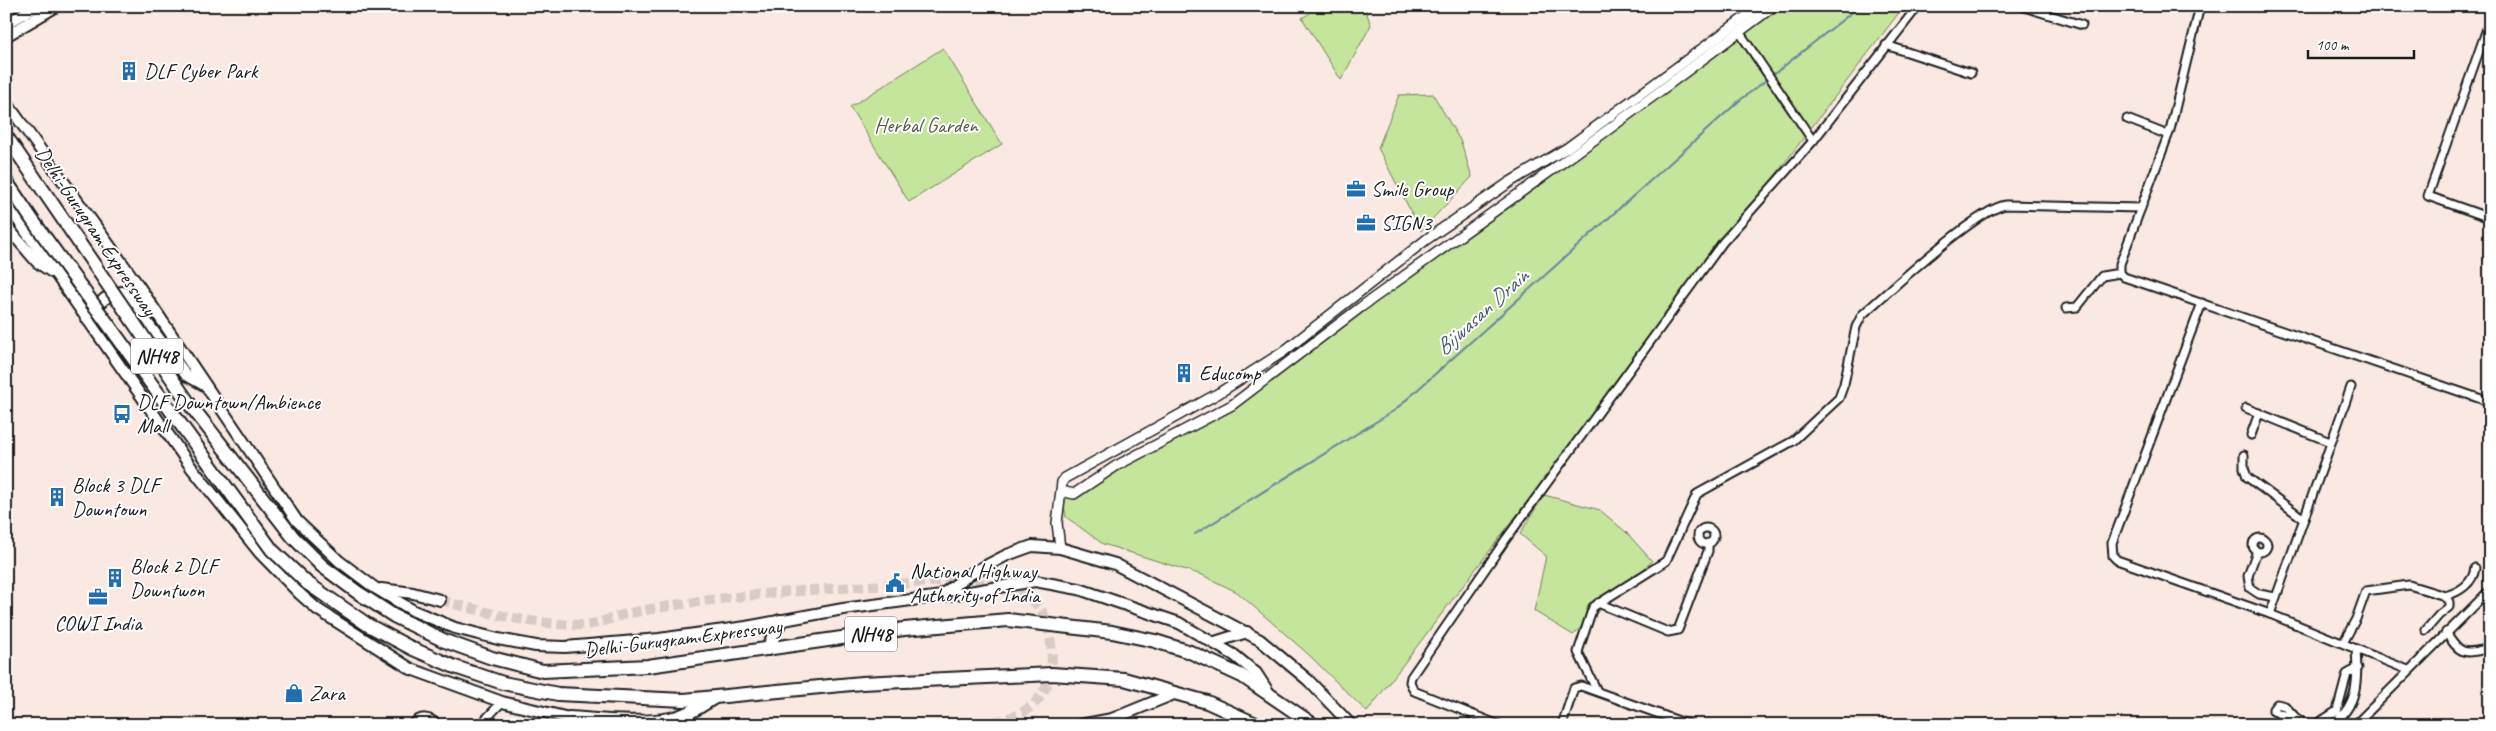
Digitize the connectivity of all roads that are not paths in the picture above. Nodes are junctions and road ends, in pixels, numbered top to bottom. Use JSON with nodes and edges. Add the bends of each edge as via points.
{"nodes":[{"id":1,"x":37,"y":6,"type":"edge"},
{"id":2,"x":57,"y":6,"type":"edge"},
{"id":3,"x":1760,"y":6,"type":"edge"},
{"id":4,"x":1774,"y":6,"type":"edge"},
{"id":5,"x":1918,"y":6,"type":"edge"},
{"id":6,"x":2021,"y":6,"type":"edge"},
{"id":7,"x":2200,"y":6,"type":"edge"},
{"id":8,"x":8,"y":19,"type":"edge"},
{"id":9,"x":2490,"y":20,"type":"edge"},
{"id":10,"x":2082,"y":25,"type":"dead end"},
{"id":11,"x":1740,"y":33,"type":"junction"},
{"id":12,"x":6,"y":36,"type":"edge"},
{"id":13,"x":1886,"y":45,"type":"junction"},
{"id":14,"x":1971,"y":73,"type":"dead end"},
{"id":15,"x":6,"y":102,"type":"edge"},
{"id":16,"x":2127,"y":119,"type":"dead end"},
{"id":17,"x":2168,"y":135,"type":"junction"},
{"id":18,"x":6,"y":136,"type":"edge"},
{"id":19,"x":1813,"y":142,"type":"junction"},
{"id":20,"x":6,"y":181,"type":"edge"},
{"id":21,"x":6,"y":203,"type":"edge"},
{"id":22,"x":2141,"y":208,"type":"junction"},
{"id":23,"x":2489,"y":217,"type":"edge"},
{"id":24,"x":6,"y":226,"type":"edge"},
{"id":25,"x":10,"y":240,"type":"edge"},
{"id":26,"x":2120,"y":273,"type":"junction"},
{"id":27,"x":57,"y":275,"type":"junction"},
{"id":28,"x":2202,"y":303,"type":"junction"},
{"id":29,"x":2066,"y":308,"type":"dead end"},
{"id":30,"x":96,"y":331,"type":"junction"},
{"id":31,"x":207,"y":387,"type":"junction"},
{"id":32,"x":2351,"y":387,"type":"dead end"},
{"id":33,"x":2490,"y":402,"type":"edge"},
{"id":34,"x":2246,"y":408,"type":"dead end"},
{"id":35,"x":2259,"y":414,"type":"junction"},
{"id":36,"x":2251,"y":435,"type":"dead end"},
{"id":37,"x":2330,"y":442,"type":"junction"},
{"id":38,"x":2244,"y":455,"type":"dead end"},
{"id":39,"x":1061,"y":491,"type":"junction"},
{"id":40,"x":2304,"y":519,"type":"junction"},
{"id":41,"x":1708,"y":543,"type":"dead end"},
{"id":42,"x":1060,"y":548,"type":"junction"},
{"id":43,"x":2257,"y":552,"type":"dead end"},
{"id":44,"x":2475,"y":568,"type":"dead end"},
{"id":45,"x":375,"y":588,"type":"junction"},
{"id":46,"x":2490,"y":590,"type":"edge"},
{"id":47,"x":939,"y":596,"type":"junction"},
{"id":48,"x":2445,"y":596,"type":"junction"},
{"id":49,"x":2484,"y":596,"type":"junction"},
{"id":50,"x":2275,"y":597,"type":"junction"},
{"id":51,"x":440,"y":600,"type":"tunnel mouth"},
{"id":52,"x":2490,"y":601,"type":"edge"},
{"id":53,"x":1598,"y":603,"type":"junction"},
{"id":54,"x":2270,"y":614,"type":"junction"},
{"id":55,"x":780,"y":621,"type":"junction"},
{"id":56,"x":2426,"y":630,"type":"dead end"},
{"id":57,"x":1247,"y":632,"type":"junction"},
{"id":58,"x":2446,"y":632,"type":"junction"},
{"id":59,"x":1215,"y":642,"type":"junction"},
{"id":60,"x":2342,"y":643,"type":"junction"},
{"id":61,"x":2490,"y":648,"type":"edge"},
{"id":62,"x":768,"y":649,"type":"junction"},
{"id":63,"x":2356,"y":649,"type":"junction"},
{"id":64,"x":2358,"y":668,"type":"junction"},
{"id":65,"x":2408,"y":670,"type":"junction"},
{"id":66,"x":1597,"y":691,"type":"junction"},
{"id":67,"x":1176,"y":693,"type":"junction"},
{"id":68,"x":1270,"y":693,"type":"junction"},
{"id":69,"x":714,"y":698,"type":"junction"},
{"id":70,"x":502,"y":702,"type":"junction"},
{"id":71,"x":2297,"y":719,"type":"dead end"},
{"id":72,"x":574,"y":721,"type":"edge"},
{"id":73,"x":412,"y":725,"type":"edge"},
{"id":74,"x":438,"y":725,"type":"edge"},
{"id":75,"x":480,"y":725,"type":"edge"},
{"id":76,"x":588,"y":725,"type":"edge"},
{"id":77,"x":1080,"y":725,"type":"edge"},
{"id":78,"x":1258,"y":725,"type":"edge"},
{"id":79,"x":1314,"y":725,"type":"edge"},
{"id":80,"x":1351,"y":725,"type":"edge"},
{"id":81,"x":1499,"y":725,"type":"edge"},
{"id":82,"x":1562,"y":725,"type":"edge"},
{"id":83,"x":1690,"y":725,"type":"edge"},
{"id":84,"x":2311,"y":725,"type":"edge"},
{"id":85,"x":2315,"y":725,"type":"edge"},
{"id":86,"x":2330,"y":725,"type":"edge"},
{"id":87,"x":2355,"y":725,"type":"edge"}],
"edges":[{"from":1,"to":8,"type":"main road"},
{"from":2,"to":12,"type":"main road"},
{"from":3,"to":39,"type":"street","via":[[1567,148],[1426,239],[1283,352],[1219,394],[1065,478]]},
{"from":4,"to":11,"type":"street"},
{"from":5,"to":13,"type":"street"},
{"from":6,"to":10,"type":"street"},
{"from":7,"to":17,"type":"street"},
{"from":9,"to":23,"type":"street","via":[[2428,192],[2431,198]]},
{"from":11,"to":19,"type":"street"},
{"from":11,"to":39,"type":"street","via":[[1361,307],[1232,405],[1116,466],[1080,491],[1069,495]]},
{"from":13,"to":14,"type":"street"},
{"from":13,"to":19,"type":"street"},
{"from":15,"to":31,"type":"main road"},
{"from":16,"to":17,"type":"street"},
{"from":17,"to":22,"type":"street"},
{"from":18,"to":62,"type":"highway","name":"Delhi-Gurugram Expressway","number":"NH48","bridge":true,"via":[[188,402],[293,537],[322,566],[356,592],[394,616],[445,641],[543,671],[648,666]]},
{"from":19,"to":81,"type":"street","via":[[1723,242],[1494,554],[1411,677],[1414,690]]},
{"from":20,"to":69,"type":"highway","name":"Delhi-Gurugram Expressway","number":"NH48","bridge":true,"via":[[272,550],[307,582],[368,625],[413,649],[503,683],[558,694],[684,700]]},
{"from":21,"to":27,"type":"main road"},
{"from":22,"to":26,"type":"street","via":[[2120,264]]},
{"from":22,"to":53,"type":"street","via":[[2006,205],[1992,208],[1862,315],[1856,327],[1843,390],[1833,404],[1793,441],[1697,494],[1666,560]]},
{"from":24,"to":25,"type":"main road"},
{"from":25,"to":27,"type":"main road"},
{"from":26,"to":28,"type":"street"},
{"from":26,"to":29,"type":"street","via":[[2102,276],[2077,307]]},
{"from":27,"to":30,"type":"main road"},
{"from":28,"to":33,"type":"street"},
{"from":28,"to":54,"type":"street","via":[[2111,549],[2117,560]]},
{"from":30,"to":31,"type":"main road","via":[[94,315],[97,306],[122,292],[186,375]]},
{"from":30,"to":70,"type":"main road","via":[[191,467],[260,553],[300,594],[317,609],[411,669]]},
{"from":31,"to":45,"type":"main road","via":[[297,521],[339,561]]},
{"from":32,"to":37,"type":"street"},
{"from":34,"to":35,"type":"street"},
{"from":35,"to":36,"type":"street"},
{"from":35,"to":37,"type":"street"},
{"from":37,"to":40,"type":"street"},
{"from":38,"to":40,"type":"street","via":[[2247,477]]},
{"from":39,"to":42,"type":"street","via":[[1057,523]]},
{"from":40,"to":50,"type":"street"},
{"from":41,"to":53,"type":"street","via":[[1709,549],[1678,630],[1668,632]]},
{"from":42,"to":47,"type":"main road","via":[[1032,546],[1007,555],[970,574]]},
{"from":42,"to":57,"type":"main road","via":[[1115,564]]},
{"from":43,"to":50,"type":"street","via":[[2248,576],[2250,588],[2259,594]]},
{"from":44,"to":48,"type":"street","via":[[2464,587]]},
{"from":45,"to":51,"type":"main road"},
{"from":45,"to":55,"type":"main road","via":[[414,611],[454,628],[536,646],[659,639]]},
{"from":46,"to":49,"type":"street"},
{"from":47,"to":55,"type":"main road"},
{"from":47,"to":59,"type":"main road","via":[[1035,581],[1079,589],[1123,603],[1179,623]]},
{"from":48,"to":56,"type":"street","via":[[2449,607]]},
{"from":48,"to":60,"type":"street","via":[[2413,586],[2371,589],[2366,592]]},
{"from":49,"to":52,"type":"street"},
{"from":49,"to":58,"type":"street"},
{"from":50,"to":54,"type":"street"},
{"from":53,"to":66,"type":"street","via":[[1590,613],[1578,652]]},
{"from":54,"to":60,"type":"street"},
{"from":55,"to":62,"type":"highway"},
{"from":57,"to":59,"type":"main road"},
{"from":57,"to":80,"type":"main road","via":[[1308,680]]},
{"from":58,"to":61,"type":"street","via":[[2457,649],[2466,653]]},
{"from":58,"to":65,"type":"street"},
{"from":59,"to":68,"type":"main road","via":[[1256,673]]},
{"from":60,"to":63,"type":"street"},
{"from":62,"to":68,"type":"highway","name":"Delhi-Gurugram Expressway","number":"NH48","via":[[904,629],[1008,620],[1112,632],[1156,641],[1242,676]]},
{"from":63,"to":64,"type":"street"},
{"from":63,"to":65,"type":"street"},
{"from":64,"to":85,"type":"street","via":[[2347,674],[2337,711]]},
{"from":64,"to":86,"type":"street","via":[[2352,702]]},
{"from":65,"to":87,"type":"street"},
{"from":66,"to":82,"type":"street","via":[[1576,686]]},
{"from":66,"to":83,"type":"street"},
{"from":67,"to":69,"type":"highway","name":"Delhi-Gurugram Expressway","number":"NH48","via":[[1124,679],[1052,674],[862,683]]},
{"from":67,"to":77,"type":"main road","via":[[1112,719]]},
{"from":67,"to":78,"type":"highway","name":"Delhi-Gurugram Expressway","number":"NH48","via":[[1207,702]]},
{"from":68,"to":79,"type":"highway","name":"Delhi-Gurugram Expressway","number":"NH48"},
{"from":69,"to":72,"type":"highway","via":[[689,713],[671,719]]},
{"from":70,"to":72,"type":"main road"},
{"from":70,"to":75,"type":"street"},
{"from":71,"to":84,"type":"street"},
{"from":72,"to":76,"type":"main road"},
{"from":73,"to":74,"type":"street","via":[[425,717]]}]}
